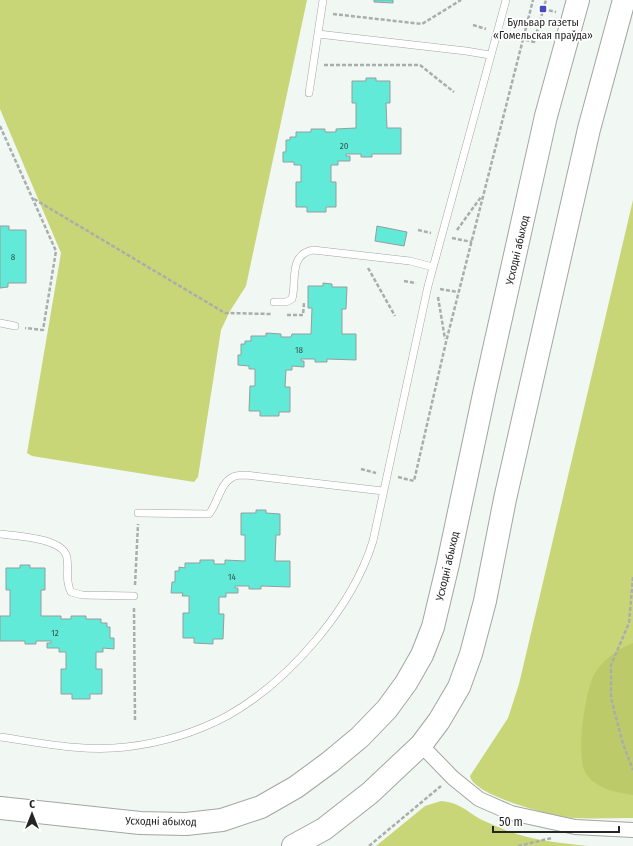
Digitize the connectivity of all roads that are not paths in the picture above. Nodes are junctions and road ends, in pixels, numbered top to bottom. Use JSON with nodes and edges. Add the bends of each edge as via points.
{"nodes":[{"id":1,"x":323,"y":0,"type":"edge"},
{"id":2,"x":506,"y":0,"type":"edge"},
{"id":3,"x":578,"y":0,"type":"edge"},
{"id":4,"x":624,"y":0,"type":"edge"},
{"id":5,"x":318,"y":34,"type":"junction"},
{"id":6,"x":490,"y":55,"type":"junction"},
{"id":7,"x":309,"y":93,"type":"dead end"},
{"id":8,"x":433,"y":266,"type":"junction"},
{"id":9,"x":274,"y":302,"type":"dead end"},
{"id":10,"x":0,"y":323,"type":"edge"},
{"id":11,"x":15,"y":326,"type":"road end"},
{"id":12,"x":383,"y":491,"type":"junction"},
{"id":13,"x":138,"y":513,"type":"road end"},
{"id":14,"x":0,"y":534,"type":"edge"},
{"id":15,"x":134,"y":596,"type":"road end"},
{"id":16,"x":0,"y":737,"type":"edge"},
{"id":17,"x":421,"y":745,"type":"junction"},
{"id":18,"x":0,"y":808,"type":"edge"},
{"id":19,"x":633,"y":830,"type":"edge"},
{"id":20,"x":293,"y":846,"type":"edge"}],
"edges":[{"from":1,"to":5,"type":"lane"},
{"from":2,"to":6,"type":"lane"},
{"from":3,"to":18,"type":"main road","name":"Усходні абыход","via":[[545,124],[433,627],[422,655],[406,683],[387,709],[360,737],[330,762],[296,787],[261,807],[222,820],[186,824],[140,823]]},
{"from":4,"to":17,"type":"main road","via":[[587,136],[472,654],[459,687]]},
{"from":5,"to":6,"type":"lane"},
{"from":5,"to":7,"type":"lane"},
{"from":6,"to":8,"type":"lane"},
{"from":8,"to":9,"type":"lane","via":[[410,261],[307,251],[296,265],[292,299]]},
{"from":8,"to":12,"type":"lane"},
{"from":10,"to":11,"type":"lane"},
{"from":12,"to":13,"type":"lane","via":[[246,475],[234,476],[225,483],[209,514]]},
{"from":12,"to":16,"type":"lane","via":[[369,556],[344,603],[311,646],[281,676],[227,716],[179,735],[126,747],[77,748]]},
{"from":14,"to":15,"type":"lane","via":[[47,541],[64,550],[68,560],[68,582],[71,592],[82,595]]},
{"from":17,"to":19,"type":"street","via":[[453,778],[479,798],[511,813],[575,827]]},
{"from":17,"to":20,"type":"main road","via":[[358,802],[324,828]]}]}
